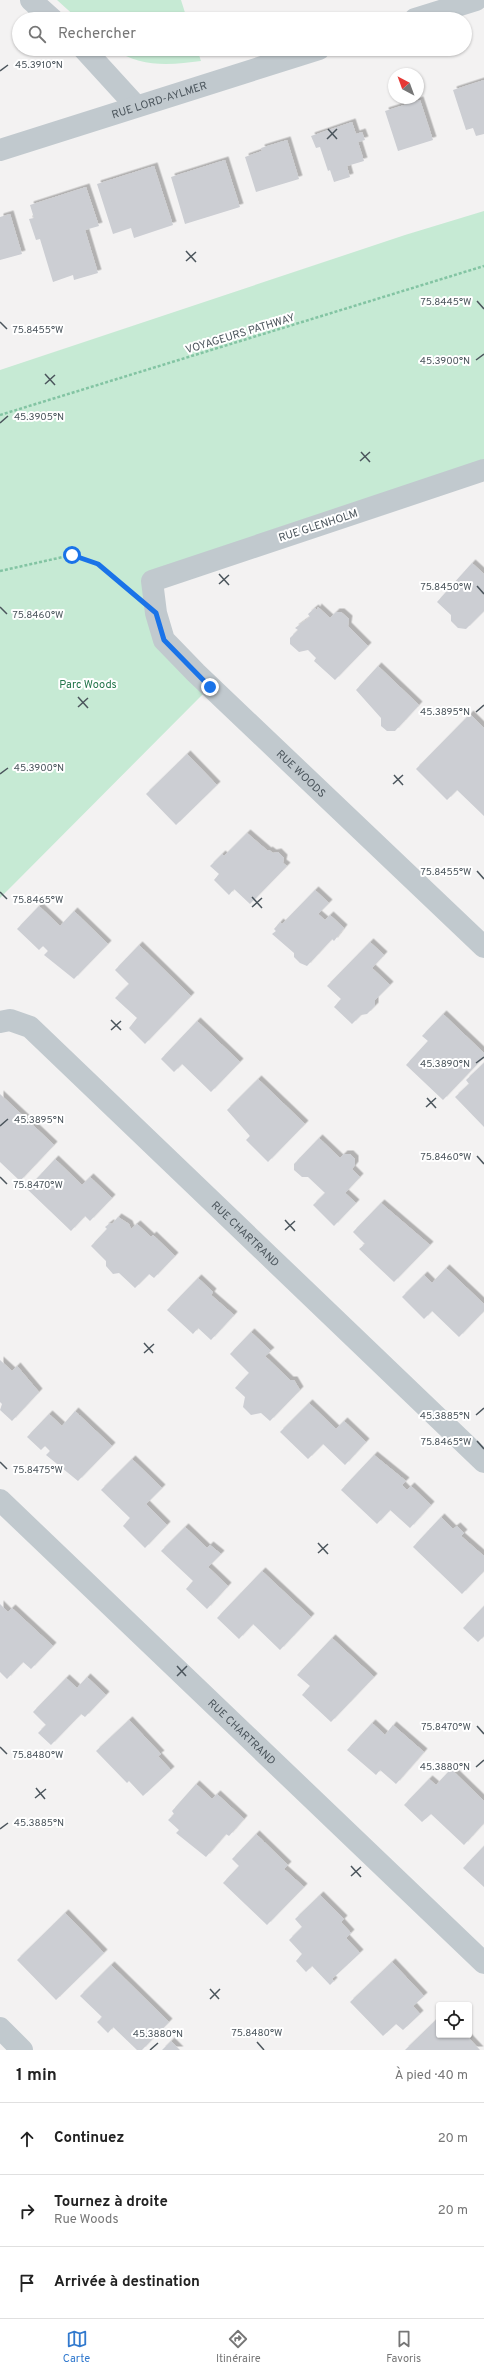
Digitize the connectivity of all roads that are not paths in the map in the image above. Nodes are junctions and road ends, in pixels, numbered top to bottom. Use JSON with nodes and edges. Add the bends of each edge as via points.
{"nodes":[{"id":1,"x":31,"y":0,"type":"edge"},
{"id":2,"x":476,"y":0,"type":"edge"},
{"id":3,"x":44,"y":12,"type":"edge"},
{"id":4,"x":437,"y":12,"type":"edge"},
{"id":5,"x":90,"y":56,"type":"edge"},
{"id":6,"x":297,"y":56,"type":"edge"},
{"id":7,"x":136,"y":106,"type":"junction"},
{"id":8,"x":0,"y":150,"type":"edge"},
{"id":9,"x":484,"y":470,"type":"edge"},
{"id":10,"x":152,"y":581,"type":"joint"},
{"id":11,"x":484,"y":947,"type":"edge"},
{"id":12,"x":0,"y":1022,"type":"edge"},
{"id":13,"x":484,"y":1462,"type":"edge"},
{"id":14,"x":0,"y":1500,"type":"edge"},
{"id":15,"x":484,"y":1963,"type":"edge"},
{"id":16,"x":0,"y":2028,"type":"edge"},
{"id":17,"x":22,"y":2050,"type":"edge"}],
"edges":[{"from":1,"to":3,"type":"street"},
{"from":2,"to":4,"type":"street"},
{"from":5,"to":7,"type":"street"},
{"from":6,"to":7,"type":"street","name":"RUE LORD-AYLMER"},
{"from":7,"to":8,"type":"street","name":"RUE LORD-AYLMER"},
{"from":9,"to":10,"type":"street","name":"RUE GLENHOLM"},
{"from":10,"to":11,"type":"street","name":"RUE WOODS","via":[[156,613],[164,640]]},
{"from":12,"to":13,"type":"street","name":"RUE CHARTRAND","via":[[10,1020],[30,1027]]},
{"from":14,"to":15,"type":"street","name":"RUE CHARTRAND"},
{"from":16,"to":17,"type":"street"}]}
